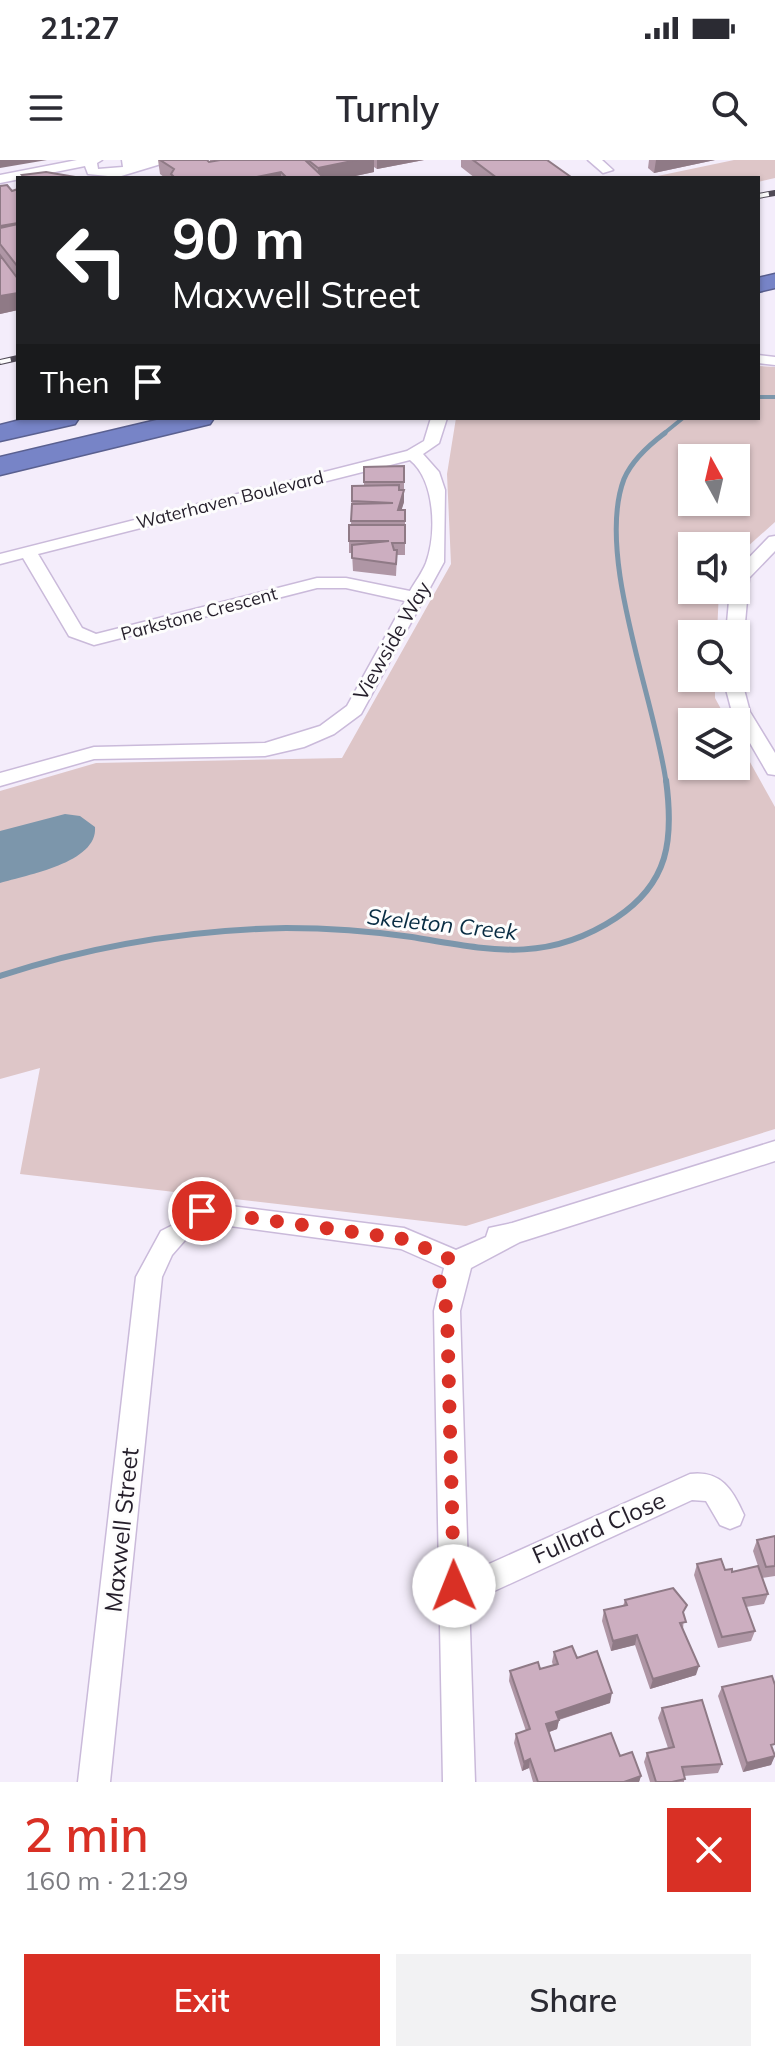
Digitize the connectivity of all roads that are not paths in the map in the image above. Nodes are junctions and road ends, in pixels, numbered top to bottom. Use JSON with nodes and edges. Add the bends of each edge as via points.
{"nodes":[{"id":1,"x":168,"y":160,"type":"edge"},
{"id":2,"x":594,"y":160,"type":"edge"},
{"id":3,"x":98,"y":167,"type":"edge"},
{"id":4,"x":129,"y":169,"type":"edge"},
{"id":5,"x":607,"y":170,"type":"dead end"},
{"id":6,"x":22,"y":176,"type":"edge"},
{"id":7,"x":56,"y":420,"type":"edge"},
{"id":8,"x":192,"y":420,"type":"edge"},
{"id":9,"x":438,"y":420,"type":"edge"},
{"id":10,"x":0,"y":433,"type":"edge"},
{"id":11,"x":413,"y":454,"type":"junction"},
{"id":12,"x":0,"y":466,"type":"edge"},
{"id":13,"x":775,"y":541,"type":"edge"},
{"id":14,"x":28,"y":552,"type":"junction"},
{"id":15,"x":0,"y":559,"type":"edge"},
{"id":16,"x":417,"y":598,"type":"junction"},
{"id":17,"x":736,"y":620,"type":"edge"},
{"id":18,"x":736,"y":692,"type":"edge"},
{"id":19,"x":775,"y":769,"type":"edge"},
{"id":20,"x":0,"y":780,"type":"edge"},
{"id":21,"x":774,"y":1150,"type":"edge"},
{"id":22,"x":454,"y":1260,"type":"junction"},
{"id":23,"x":730,"y":1515,"type":"dead end"},
{"id":24,"x":454,"y":1586,"type":"junction"},
{"id":25,"x":94,"y":1782,"type":"edge"},
{"id":26,"x":459,"y":1782,"type":"edge"}],
"edges":[{"from":1,"to":4,"type":"street"},
{"from":2,"to":5,"type":"street"},
{"from":3,"to":4,"type":"street"},
{"from":3,"to":6,"type":"street"},
{"from":7,"to":10,"type":"highway"},
{"from":8,"to":12,"type":"highway"},
{"from":9,"to":11,"type":"street","via":[[431,443]]},
{"from":11,"to":14,"type":"street","name":"Waterhaven Boulevard"},
{"from":11,"to":16,"type":"street","name":"Viewside Way","via":[[434,477],[438,541],[433,570]]},
{"from":13,"to":17,"type":"street","via":[[740,577]]},
{"from":14,"to":15,"type":"street","name":"Waterhaven Boulevard"},
{"from":14,"to":16,"type":"street","name":"Parkstone Crescent","via":[[75,632],[94,640],[317,583],[346,583]]},
{"from":16,"to":20,"type":"street","name":"Viewside Way","via":[[354,710],[314,738],[260,749],[90,754]]},
{"from":18,"to":19,"type":"street","via":[[741,712]]},
{"from":21,"to":22,"type":"street","via":[[512,1234],[504,1242]]},
{"from":22,"to":24,"type":"street","via":[[447,1311]]},
{"from":22,"to":25,"type":"street","name":"Maxwell Street","via":[[404,1239],[227,1217],[174,1232],[149,1277]]},
{"from":23,"to":24,"type":"street","name":"Fullard Close","via":[[716,1490],[705,1484],[690,1487],[482,1582]]},
{"from":24,"to":26,"type":"street"}]}
